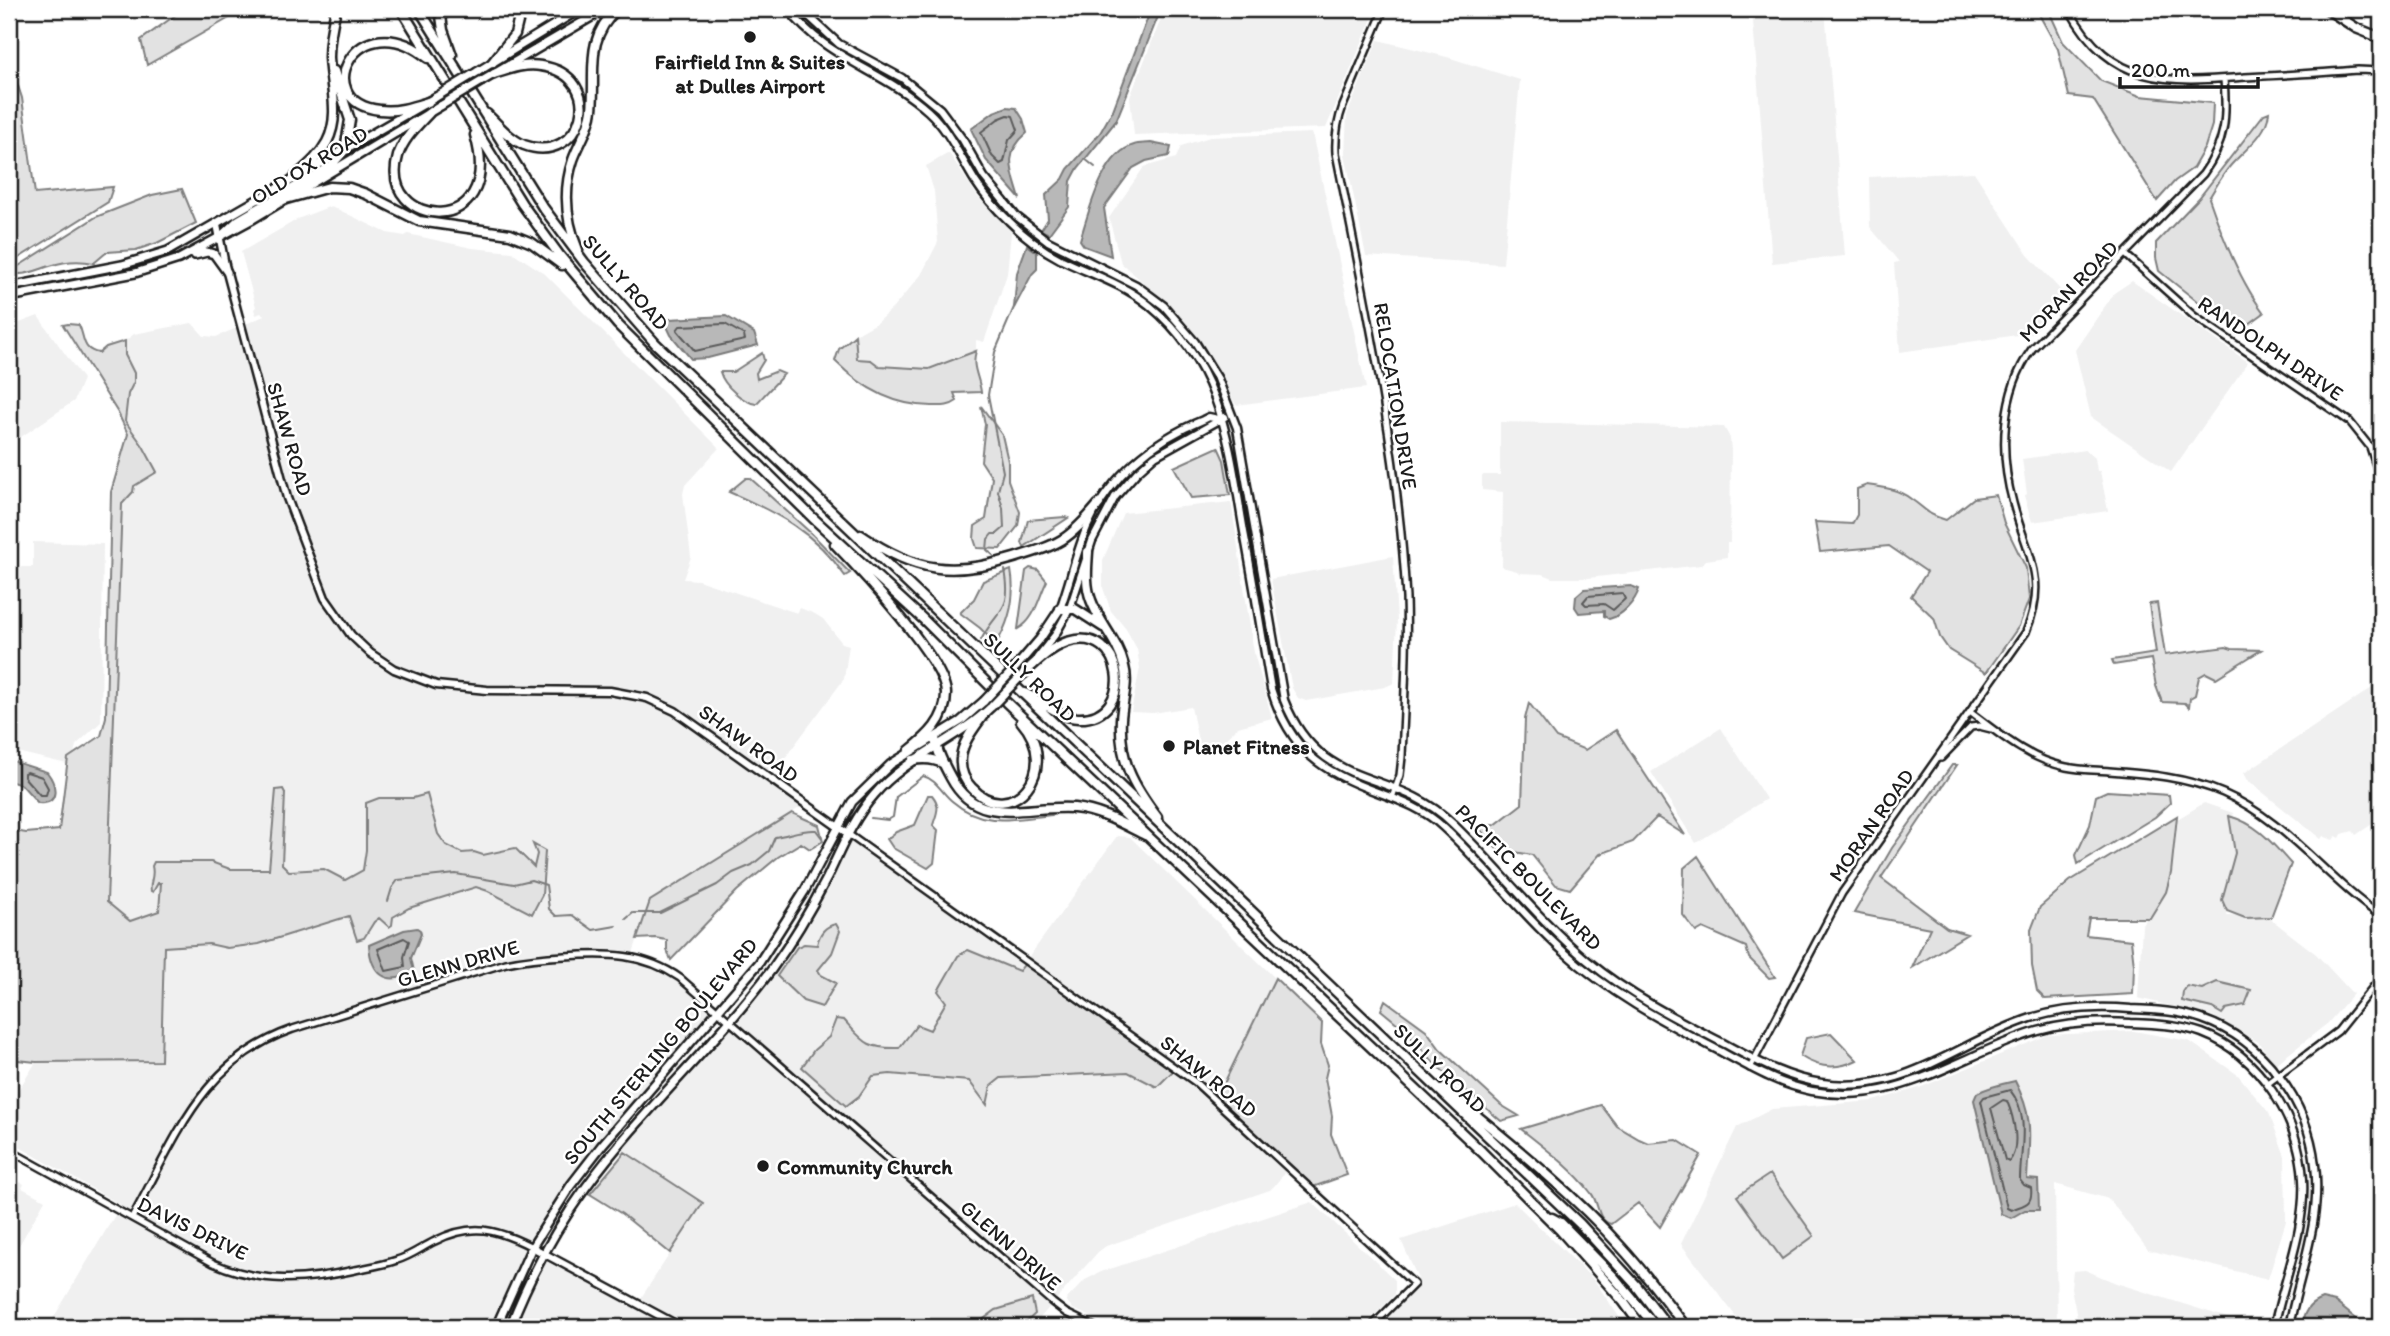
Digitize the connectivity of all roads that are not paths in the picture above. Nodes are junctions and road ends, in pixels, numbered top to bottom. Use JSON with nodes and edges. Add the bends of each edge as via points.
{"nodes":[{"id":1,"x":336,"y":9,"type":"edge"},
{"id":2,"x":401,"y":9,"type":"edge"},
{"id":3,"x":419,"y":9,"type":"edge"},
{"id":4,"x":440,"y":9,"type":"edge"},
{"id":5,"x":521,"y":9,"type":"edge"},
{"id":6,"x":580,"y":9,"type":"edge"},
{"id":7,"x":605,"y":9,"type":"edge"},
{"id":8,"x":617,"y":9,"type":"edge"},
{"id":9,"x":788,"y":9,"type":"edge"},
{"id":10,"x":801,"y":9,"type":"edge"},
{"id":11,"x":1384,"y":9,"type":"edge"},
{"id":12,"x":2327,"y":9,"type":"edge"},
{"id":13,"x":2374,"y":9,"type":"edge"},
{"id":14,"x":2069,"y":10,"type":"edge"},
{"id":15,"x":2381,"y":12,"type":"edge"},
{"id":16,"x":2381,"y":38,"type":"edge"},
{"id":17,"x":329,"y":54,"type":"junction"},
{"id":18,"x":492,"y":63,"type":"junction"},
{"id":19,"x":458,"y":71,"type":"junction"},
{"id":20,"x":2381,"y":71,"type":"edge"},
{"id":21,"x":441,"y":73,"type":"junction"},
{"id":22,"x":494,"y":74,"type":"junction"},
{"id":23,"x":2224,"y":79,"type":"junction"},
{"id":24,"x":428,"y":102,"type":"junction"},
{"id":25,"x":479,"y":107,"type":"junction"},
{"id":26,"x":429,"y":113,"type":"junction"},
{"id":27,"x":468,"y":120,"type":"junction"},
{"id":28,"x":345,"y":150,"type":"junction"},
{"id":29,"x":294,"y":178,"type":"junction"},
{"id":30,"x":286,"y":199,"type":"junction"},
{"id":31,"x":217,"y":224,"type":"junction"},
{"id":32,"x":220,"y":238,"type":"junction"},
{"id":33,"x":2125,"y":254,"type":"junction"},
{"id":34,"x":184,"y":257,"type":"junction"},
{"id":35,"x":584,"y":262,"type":"junction"},
{"id":36,"x":227,"y":272,"type":"junction"},
{"id":37,"x":579,"y":279,"type":"junction"},
{"id":38,"x":9,"y":286,"type":"edge"},
{"id":39,"x":9,"y":297,"type":"edge"},
{"id":40,"x":1233,"y":414,"type":"junction"},
{"id":41,"x":1221,"y":419,"type":"junction"},
{"id":42,"x":2381,"y":481,"type":"edge"},
{"id":43,"x":1099,"y":504,"type":"junction"},
{"id":44,"x":813,"y":517,"type":"junction"},
{"id":45,"x":842,"y":522,"type":"junction"},
{"id":46,"x":1088,"y":552,"type":"junction"},
{"id":47,"x":1070,"y":608,"type":"junction"},
{"id":48,"x":1060,"y":609,"type":"junction"},
{"id":49,"x":1112,"y":636,"type":"junction"},
{"id":50,"x":1023,"y":674,"type":"junction"},
{"id":51,"x":1018,"y":689,"type":"junction"},
{"id":52,"x":1006,"y":702,"type":"junction"},
{"id":53,"x":1970,"y":712,"type":"junction"},
{"id":54,"x":984,"y":714,"type":"junction"},
{"id":55,"x":1995,"y":731,"type":"junction"},
{"id":56,"x":935,"y":742,"type":"junction"},
{"id":57,"x":909,"y":751,"type":"junction"},
{"id":58,"x":913,"y":760,"type":"junction"},
{"id":59,"x":944,"y":764,"type":"junction"},
{"id":60,"x":1924,"y":775,"type":"junction"},
{"id":61,"x":1395,"y":789,"type":"junction"},
{"id":62,"x":1392,"y":798,"type":"junction"},
{"id":63,"x":837,"y":827,"type":"junction"},
{"id":64,"x":848,"y":834,"type":"junction"},
{"id":65,"x":1171,"y":835,"type":"junction"},
{"id":66,"x":1153,"y":839,"type":"junction"},
{"id":67,"x":2381,"y":916,"type":"edge"},
{"id":68,"x":2381,"y":977,"type":"edge"},
{"id":69,"x":719,"y":1011,"type":"junction"},
{"id":70,"x":730,"y":1020,"type":"junction"},
{"id":71,"x":1401,"y":1054,"type":"junction"},
{"id":72,"x":1755,"y":1060,"type":"junction"},
{"id":73,"x":1750,"y":1068,"type":"junction"},
{"id":74,"x":2279,"y":1076,"type":"junction"},
{"id":75,"x":2267,"y":1084,"type":"junction"},
{"id":76,"x":9,"y":1150,"type":"edge"},
{"id":77,"x":1543,"y":1213,"type":"junction"},
{"id":78,"x":132,"y":1218,"type":"junction"},
{"id":79,"x":532,"y":1247,"type":"junction"},
{"id":80,"x":544,"y":1254,"type":"junction"},
{"id":81,"x":496,"y":1327,"type":"edge"},
{"id":82,"x":510,"y":1327,"type":"edge"},
{"id":83,"x":681,"y":1327,"type":"edge"},
{"id":84,"x":1095,"y":1327,"type":"edge"},
{"id":85,"x":1371,"y":1327,"type":"edge"},
{"id":86,"x":1642,"y":1327,"type":"edge"},
{"id":87,"x":1656,"y":1327,"type":"edge"},
{"id":88,"x":1668,"y":1327,"type":"edge"},
{"id":89,"x":1686,"y":1327,"type":"edge"},
{"id":90,"x":2274,"y":1327,"type":"edge"},
{"id":91,"x":2289,"y":1327,"type":"edge"}],
"edges":[{"from":1,"to":17,"type":"highway"},
{"from":2,"to":21,"type":"highway","name":"SULLY ROAD"},
{"from":3,"to":19,"type":"highway","name":"SULLY ROAD"},
{"from":4,"to":19,"type":"highway"},
{"from":5,"to":18,"type":"highway","via":[[515,34]]},
{"from":6,"to":18,"type":"main road","name":"OLD OX ROAD"},
{"from":7,"to":22,"type":"main road","name":"OLD OX ROAD"},
{"from":8,"to":35,"type":"highway","via":[[600,27],[596,40],[592,110],[567,187],[569,223]]},
{"from":9,"to":41,"type":"main road","name":"PACIFIC BOULEVARD","via":[[832,50],[895,85],[932,115],[986,196],[1029,239],[1128,290],[1164,318],[1198,361]]},
{"from":10,"to":40,"type":"main road","name":"PACIFIC BOULEVARD","via":[[839,44],[902,78],[940,109],[1002,202],[1035,232],[1123,277],[1164,306],[1205,357]]},
{"from":11,"to":61,"type":"street","name":"RELOCATION DRIVE","via":[[1340,114],[1335,153],[1385,408],[1404,568],[1405,693],[1401,769]]},
{"from":12,"to":16,"type":"highway"},
{"from":13,"to":15,"type":"highway"},
{"from":14,"to":23,"type":"street","via":[[2097,47],[2134,71],[2179,81]]},
{"from":17,"to":28,"type":"highway","via":[[350,120]]},
{"from":17,"to":29,"type":"highway","via":[[335,109],[331,132],[318,156]]},
{"from":18,"to":24,"type":"main road","name":"OLD OX ROAD","bridge":true},
{"from":19,"to":25,"type":"highway","name":"SULLY ROAD"},
{"from":20,"to":23,"type":"street"},
{"from":21,"to":24,"type":"highway","via":[[410,42],[387,33],[365,37],[347,55],[344,79],[361,104],[392,111]]},
{"from":21,"to":27,"type":"highway","name":"SULLY ROAD"},
{"from":22,"to":25,"type":"highway","via":[[530,65],[565,74],[583,103],[578,125],[560,144],[537,148],[516,141]]},
{"from":22,"to":26,"type":"main road","name":"OLD OX ROAD","bridge":true},
{"from":23,"to":33,"type":"street","name":"MORAN ROAD","via":[[2225,122],[2212,162]]},
{"from":24,"to":28,"type":"main road","name":"OLD OX ROAD"},
{"from":25,"to":35,"type":"highway","name":"SULLY ROAD"},
{"from":26,"to":27,"type":"highway","via":[[402,145],[396,176],[406,199],[434,213],[461,207],[476,190],[480,166]]},
{"from":26,"to":30,"type":"main road","name":"OLD OX ROAD"},
{"from":27,"to":37,"type":"highway","name":"SULLY ROAD","via":[[522,204]]},
{"from":28,"to":29,"type":"main road","name":"OLD OX ROAD"},
{"from":28,"to":32,"type":"main road","via":[[331,166],[231,225]]},
{"from":29,"to":31,"type":"main road","name":"OLD OX ROAD"},
{"from":30,"to":32,"type":"main road","name":"OLD OX ROAD"},
{"from":30,"to":37,"type":"highway","via":[[329,187],[349,188],[434,225],[496,231],[522,239]]},
{"from":31,"to":32,"type":"main road","name":"SHAW ROAD"},
{"from":31,"to":38,"type":"main road","name":"OLD OX ROAD","via":[[139,261]]},
{"from":32,"to":34,"type":"main road","name":"OLD OX ROAD"},
{"from":32,"to":36,"type":"main road","name":"SHAW ROAD"},
{"from":33,"to":42,"type":"street","name":"RANDOLPH DRIVE","via":[[2194,316],[2350,422],[2370,447]]},
{"from":33,"to":53,"type":"street","name":"MORAN ROAD","via":[[2032,349],[2009,396],[2007,476],[2033,562],[2035,603],[2018,645]]},
{"from":34,"to":36,"type":"main road","via":[[211,253]]},
{"from":34,"to":39,"type":"main road","name":"OLD OX ROAD","via":[[135,274]]},
{"from":35,"to":45,"type":"highway","name":"SULLY ROAD","via":[[682,370]]},
{"from":36,"to":63,"type":"main road","name":"SHAW ROAD","via":[[287,498],[325,598],[359,643],[394,669],[442,686],[610,691],[658,702]]},
{"from":37,"to":44,"type":"highway","name":"SULLY ROAD","via":[[618,325]]},
{"from":40,"to":41,"type":"main road","name":"SOUTH STERLING BOULEVARD"},
{"from":40,"to":61,"type":"main road","name":"PACIFIC BOULEVARD","via":[[1280,687],[1289,712],[1309,743],[1334,764]]},
{"from":41,"to":43,"type":"main road","name":"SOUTH STERLING BOULEVARD","via":[[1209,417],[1155,445]]},
{"from":41,"to":46,"type":"main road","name":"SOUTH STERLING BOULEVARD","via":[[1174,444],[1137,472],[1106,510]]},
{"from":41,"to":62,"type":"main road","name":"PACIFIC BOULEVARD","via":[[1271,689],[1279,711],[1293,737],[1315,761],[1352,783]]},
{"from":43,"to":45,"type":"highway","via":[[1059,542],[968,569],[931,568],[902,558]]},
{"from":43,"to":48,"type":"main road","name":"SOUTH STERLING BOULEVARD"},
{"from":44,"to":52,"type":"highway","name":"SULLY ROAD"},
{"from":44,"to":57,"type":"highway","via":[[941,674],[946,694],[942,714],[931,732]]},
{"from":45,"to":51,"type":"highway","name":"SULLY ROAD"},
{"from":46,"to":47,"type":"main road","name":"SOUTH STERLING BOULEVARD"},
{"from":46,"to":49,"type":"highway","via":[[1091,600]]},
{"from":47,"to":48,"type":"highway"},
{"from":47,"to":49,"type":"highway","via":[[1095,620]]},
{"from":47,"to":50,"type":"main road","name":"SOUTH STERLING BOULEVARD"},
{"from":48,"to":56,"type":"main road","name":"SOUTH STERLING BOULEVARD","bridge":true,"via":[[1016,667]]},
{"from":49,"to":65,"type":"highway","via":[[1125,669],[1121,718],[1128,771]]},
{"from":50,"to":51,"type":"highway","via":[[1055,648],[1082,639],[1107,651],[1118,674],[1108,705],[1083,718],[1061,713]]},
{"from":50,"to":54,"type":"main road","name":"SOUTH STERLING BOULEVARD","bridge":true},
{"from":51,"to":65,"type":"highway","name":"SULLY ROAD"},
{"from":52,"to":54,"type":"highway","via":[[1033,737],[1038,759],[1031,784],[1009,799],[984,797],[970,786],[961,768],[964,745]]},
{"from":52,"to":66,"type":"highway","name":"SULLY ROAD"},
{"from":53,"to":55,"type":"street"},
{"from":53,"to":60,"type":"street","name":"MORAN ROAD"},
{"from":54,"to":56,"type":"main road","name":"SOUTH STERLING BOULEVARD"},
{"from":55,"to":60,"type":"street","via":[[1971,727]]},
{"from":55,"to":67,"type":"street","via":[[2039,758],[2065,767],[2176,778],[2225,794],[2276,824],[2343,889]]},
{"from":56,"to":57,"type":"main road","name":"SOUTH STERLING BOULEVARD"},
{"from":56,"to":58,"type":"main road","name":"SOUTH STERLING BOULEVARD"},
{"from":56,"to":59,"type":"highway"},
{"from":57,"to":63,"type":"main road","name":"SOUTH STERLING BOULEVARD","via":[[873,779]]},
{"from":58,"to":59,"type":"highway"},
{"from":58,"to":64,"type":"main road","name":"SOUTH STERLING BOULEVARD","via":[[873,795]]},
{"from":59,"to":66,"type":"highway","via":[[963,797],[977,806],[1074,808],[1112,817]]},
{"from":60,"to":72,"type":"street","name":"MORAN ROAD","via":[[1842,893]]},
{"from":61,"to":62,"type":"street","name":"RELOCATION DRIVE"},
{"from":61,"to":72,"type":"main road","name":"PACIFIC BOULEVARD","via":[[1443,814],[1559,935],[1601,971],[1660,1010]]},
{"from":62,"to":73,"type":"main road","name":"PACIFIC BOULEVARD","via":[[1444,827],[1552,941],[1607,987],[1644,1012]]},
{"from":63,"to":64,"type":"main road","name":"SHAW ROAD"},
{"from":63,"to":69,"type":"main road","name":"SOUTH STERLING BOULEVARD","via":[[782,930]]},
{"from":64,"to":70,"type":"main road","name":"SOUTH STERLING BOULEVARD","via":[[794,936]]},
{"from":64,"to":85,"type":"street","name":"SHAW ROAD","via":[[1195,1082],[1414,1284]]},
{"from":65,"to":71,"type":"highway","name":"SULLY ROAD"},
{"from":66,"to":77,"type":"highway","name":"SULLY ROAD"},
{"from":68,"to":74,"type":"street","via":[[2339,1031]]},
{"from":69,"to":70,"type":"street","name":"GLENN DRIVE"},
{"from":69,"to":78,"type":"street","name":"GLENN DRIVE","via":[[663,967],[632,956],[602,953],[506,963],[280,1033],[246,1051],[210,1083]]},
{"from":69,"to":79,"type":"main road","name":"SOUTH STERLING BOULEVARD","via":[[587,1164]]},
{"from":70,"to":80,"type":"main road","name":"SOUTH STERLING BOULEVARD","via":[[599,1170]]},
{"from":70,"to":84,"type":"street","name":"GLENN DRIVE","via":[[1053,1303]]},
{"from":71,"to":88,"type":"highway","name":"SULLY ROAD","via":[[1580,1224]]},
{"from":71,"to":89,"type":"highway","via":[[1582,1208],[1657,1288]]},
{"from":72,"to":73,"type":"street","name":"MORAN ROAD"},
{"from":72,"to":74,"type":"main road","name":"PACIFIC BOULEVARD","via":[[1821,1083],[1876,1083],[1922,1070],[2035,1017],[2121,1008],[2200,1018],[2256,1051]]},
{"from":73,"to":75,"type":"main road","name":"PACIFIC BOULEVARD","via":[[1814,1091],[1871,1093],[1911,1084],[2039,1031],[2106,1022],[2177,1026],[2204,1034],[2233,1050]]},
{"from":74,"to":75,"type":"street"},
{"from":74,"to":91,"type":"main road","name":"PACIFIC BOULEVARD","via":[[2309,1137],[2317,1186],[2314,1223]]},
{"from":75,"to":90,"type":"main road","name":"PACIFIC BOULEVARD","via":[[2291,1125],[2304,1183],[2300,1222]]},
{"from":76,"to":78,"type":"street","name":"DAVIS DRIVE"},
{"from":77,"to":86,"type":"highway","name":"SULLY ROAD"},
{"from":77,"to":87,"type":"highway","via":[[1561,1223]]},
{"from":78,"to":79,"type":"street","name":"DAVIS DRIVE","via":[[223,1267],[284,1280],[388,1263],[438,1239],[474,1229],[503,1233]]},
{"from":79,"to":80,"type":"main road","name":"DAVIS DRIVE"},
{"from":79,"to":81,"type":"main road","name":"SOUTH STERLING BOULEVARD"},
{"from":80,"to":82,"type":"main road","name":"SOUTH STERLING BOULEVARD"},
{"from":80,"to":83,"type":"main road","name":"DAVIS DRIVE"}]}
